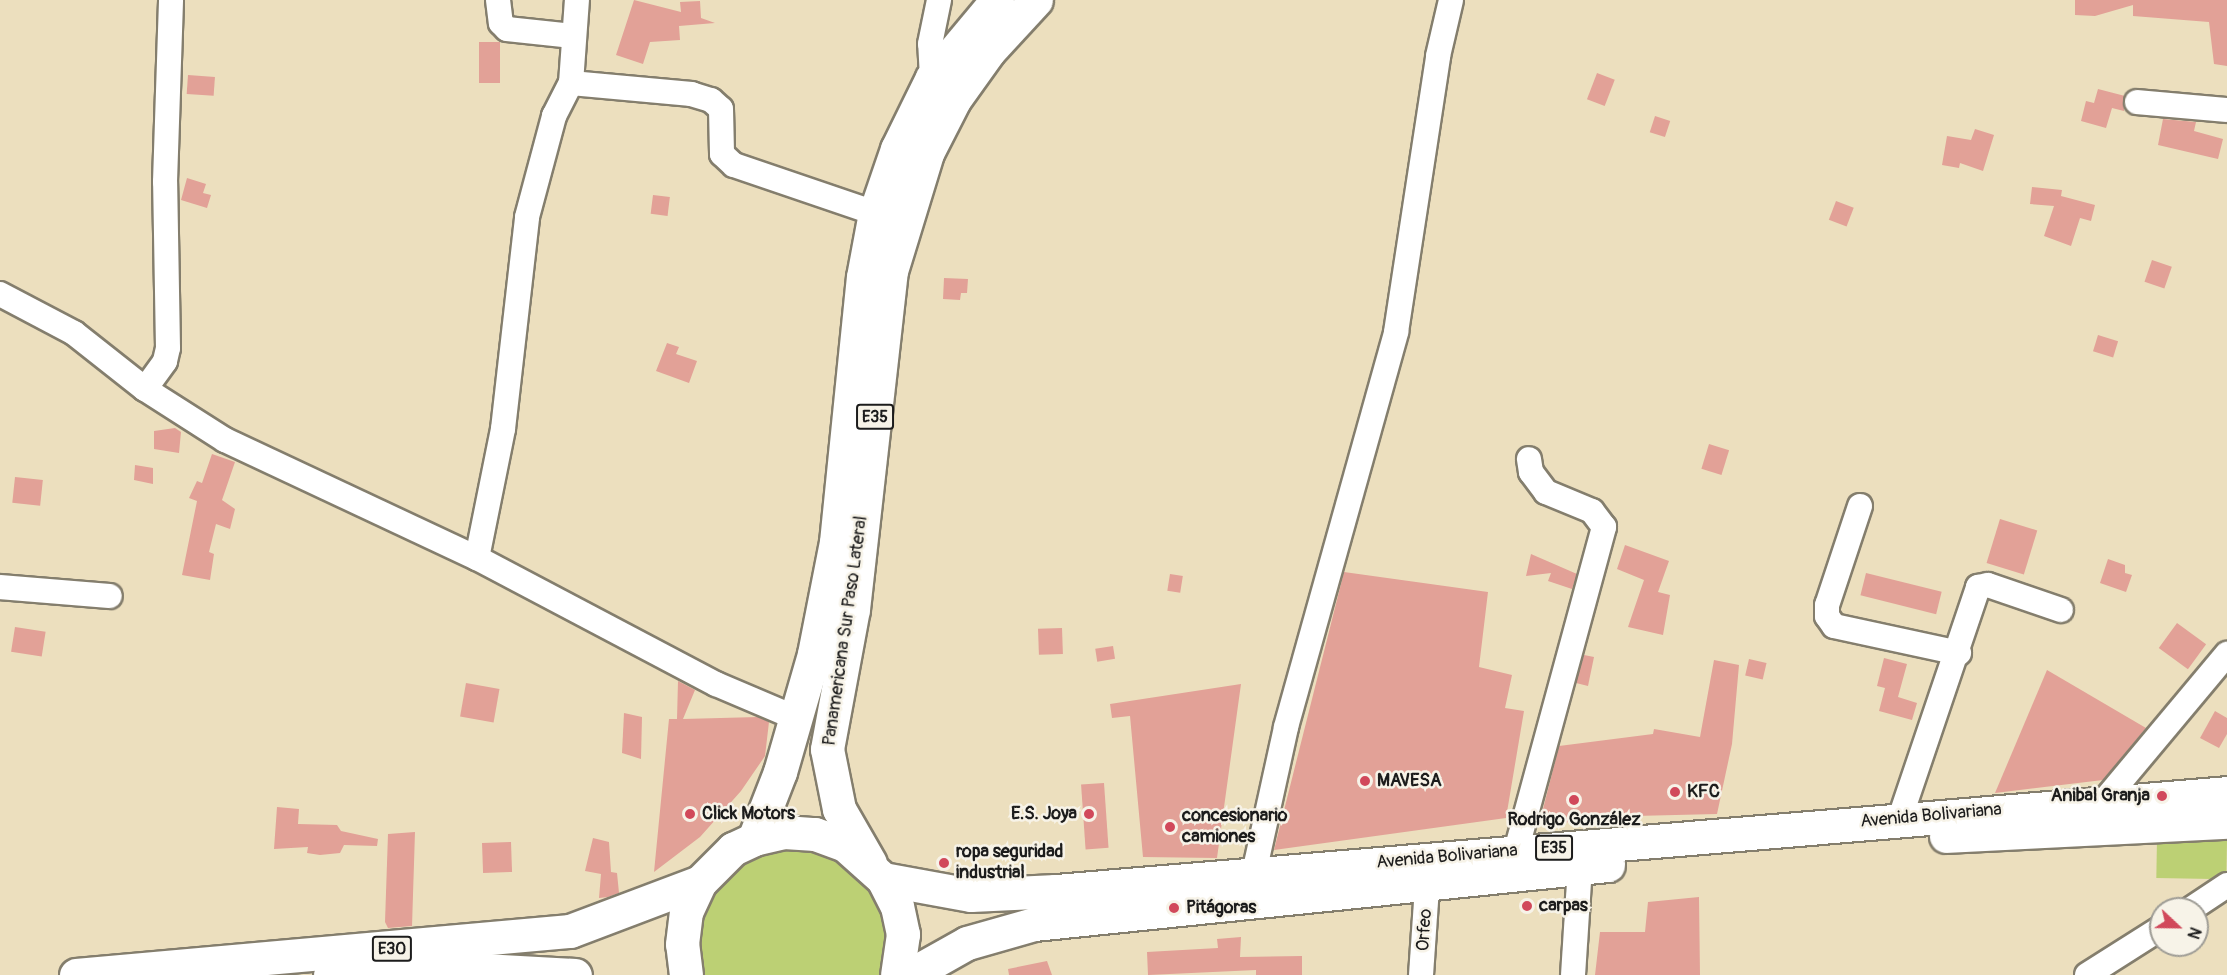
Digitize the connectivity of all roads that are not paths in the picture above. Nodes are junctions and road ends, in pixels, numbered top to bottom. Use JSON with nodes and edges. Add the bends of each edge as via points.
{"nodes":[{"id":1,"x":171,"y":0,"type":"edge"},
{"id":2,"x":498,"y":0,"type":"edge"},
{"id":3,"x":577,"y":0,"type":"edge"},
{"id":4,"x":939,"y":0,"type":"edge"},
{"id":5,"x":997,"y":0,"type":"edge"},
{"id":6,"x":1036,"y":0,"type":"edge"},
{"id":7,"x":1451,"y":0,"type":"edge"},
{"id":8,"x":573,"y":36,"type":"junction"},
{"id":9,"x":932,"y":78,"type":"junction"},
{"id":10,"x":571,"y":83,"type":"junction"},
{"id":11,"x":2137,"y":102,"type":"dead end"},
{"id":12,"x":2227,"y":110,"type":"edge"},
{"id":13,"x":875,"y":213,"type":"junction"},
{"id":14,"x":0,"y":294,"type":"edge"},
{"id":15,"x":145,"y":389,"type":"junction"},
{"id":16,"x":1529,"y":459,"type":"dead end"},
{"id":17,"x":1860,"y":506,"type":"dead end"},
{"id":18,"x":477,"y":558,"type":"junction"},
{"id":19,"x":0,"y":587,"type":"edge"},
{"id":20,"x":110,"y":596,"type":"dead end"},
{"id":21,"x":2061,"y":610,"type":"dead end"},
{"id":22,"x":1959,"y":652,"type":"junction"},
{"id":23,"x":2227,"y":654,"type":"edge"},
{"id":24,"x":796,"y":718,"type":"junction"},
{"id":25,"x":2227,"y":794,"type":"edge"},
{"id":26,"x":2104,"y":801,"type":"junction"},
{"id":27,"x":1900,"y":818,"type":"junction"},
{"id":28,"x":2227,"y":822,"type":"edge"},
{"id":29,"x":754,"y":839,"type":"junction"},
{"id":30,"x":1516,"y":851,"type":"junction"},
{"id":31,"x":1580,"y":868,"type":"junction"},
{"id":32,"x":877,"y":871,"type":"junction"},
{"id":33,"x":1254,"y":873,"type":"junction"},
{"id":34,"x":700,"y":882,"type":"junction"},
{"id":35,"x":2227,"y":885,"type":"edge"},
{"id":36,"x":1427,"y":886,"type":"junction"},
{"id":37,"x":2209,"y":897,"type":"edge"},
{"id":38,"x":2149,"y":936,"type":"edge"},
{"id":39,"x":484,"y":973,"type":"edge"},
{"id":40,"x":76,"y":975,"type":"edge"},
{"id":41,"x":314,"y":975,"type":"edge"},
{"id":42,"x":575,"y":975,"type":"edge"},
{"id":43,"x":686,"y":975,"type":"edge"},
{"id":44,"x":897,"y":975,"type":"edge"},
{"id":45,"x":910,"y":975,"type":"edge"},
{"id":46,"x":1421,"y":975,"type":"edge"},
{"id":47,"x":1573,"y":975,"type":"edge"},
{"id":48,"x":2087,"y":975,"type":"edge"}],
"edges":[{"from":1,"to":15,"type":"street","via":[[165,182],[168,348],[165,361]]},
{"from":2,"to":8,"type":"street","via":[[501,23],[507,29]]},
{"from":3,"to":8,"type":"street"},
{"from":4,"to":9,"type":"street","via":[[930,44]]},
{"from":5,"to":9,"type":"highway","number":"E35"},
{"from":6,"to":32,"type":"highway","name":"Panamericana Sur Paso Lateral","number":"E35","via":[[989,51],[954,100],[932,142],[902,224],[891,271],[853,609],[827,749],[839,809]]},
{"from":7,"to":33,"type":"street","via":[[1438,56],[1396,332],[1286,727]]},
{"from":8,"to":10,"type":"street"},
{"from":9,"to":13,"type":"highway","number":"E35","via":[[897,149]]},
{"from":10,"to":13,"type":"street","via":[[691,94],[711,100],[721,109],[722,154],[734,165]]},
{"from":10,"to":18,"type":"street","via":[[554,116],[533,187],[510,348],[503,429]]},
{"from":11,"to":12,"type":"street"},
{"from":13,"to":24,"type":"highway","number":"E35","via":[[863,277],[836,542],[814,654]]},
{"from":14,"to":15,"type":"street","via":[[74,333]]},
{"from":15,"to":18,"type":"street","via":[[225,440]]},
{"from":16,"to":30,"type":"street","via":[[1531,471],[1546,492],[1592,511],[1604,527]]},
{"from":17,"to":22,"type":"street","via":[[1827,605],[1827,616],[1834,626]]},
{"from":18,"to":24,"type":"street","via":[[716,684]]},
{"from":19,"to":20,"type":"street"},
{"from":21,"to":22,"type":"street","via":[[1988,585],[1978,587]]},
{"from":22,"to":27,"type":"street"},
{"from":23,"to":26,"type":"street"},
{"from":24,"to":29,"type":"highway","number":"E35"},
{"from":25,"to":26,"type":"highway","name":"Avenida Bolivariana","number":"E35"},
{"from":26,"to":27,"type":"highway","name":"Avenida Bolivariana","number":"E35"},
{"from":27,"to":30,"type":"highway","name":"Avenida Bolivariana","number":"E35"},
{"from":28,"to":31,"type":"highway","name":"Avenida Bolivariana","number":"E35","via":[[1856,840]]},
{"from":29,"to":32,"type":"highway","number":"E35","via":[[784,832],[815,834],[845,845]]},
{"from":29,"to":34,"type":"highway","number":"E35","via":[[714,864]]},
{"from":30,"to":33,"type":"highway","name":"Avenida Bolivariana","number":"E35"},
{"from":31,"to":36,"type":"highway","name":"Avenida Bolivariana","number":"E35"},
{"from":31,"to":47,"type":"street"},
{"from":32,"to":33,"type":"highway","name":"Avenida Bolivariana","number":"E35","via":[[971,896]]},
{"from":32,"to":44,"type":"highway","number":"E35","via":[[897,906],[903,934]]},
{"from":34,"to":40,"type":"highway","number":"E30","via":[[606,921],[570,931]]},
{"from":34,"to":43,"type":"highway","number":"E35","via":[[686,912]]},
{"from":35,"to":37,"type":"street"},
{"from":36,"to":45,"type":"highway","name":"Avenida Bolivariana","number":"E35","via":[[1034,924],[967,943]]},
{"from":36,"to":46,"type":"street","name":"Orfeo"},
{"from":38,"to":48,"type":"street"},
{"from":39,"to":41,"type":"highway","number":"E30"},
{"from":39,"to":42,"type":"highway","number":"E30"}]}
